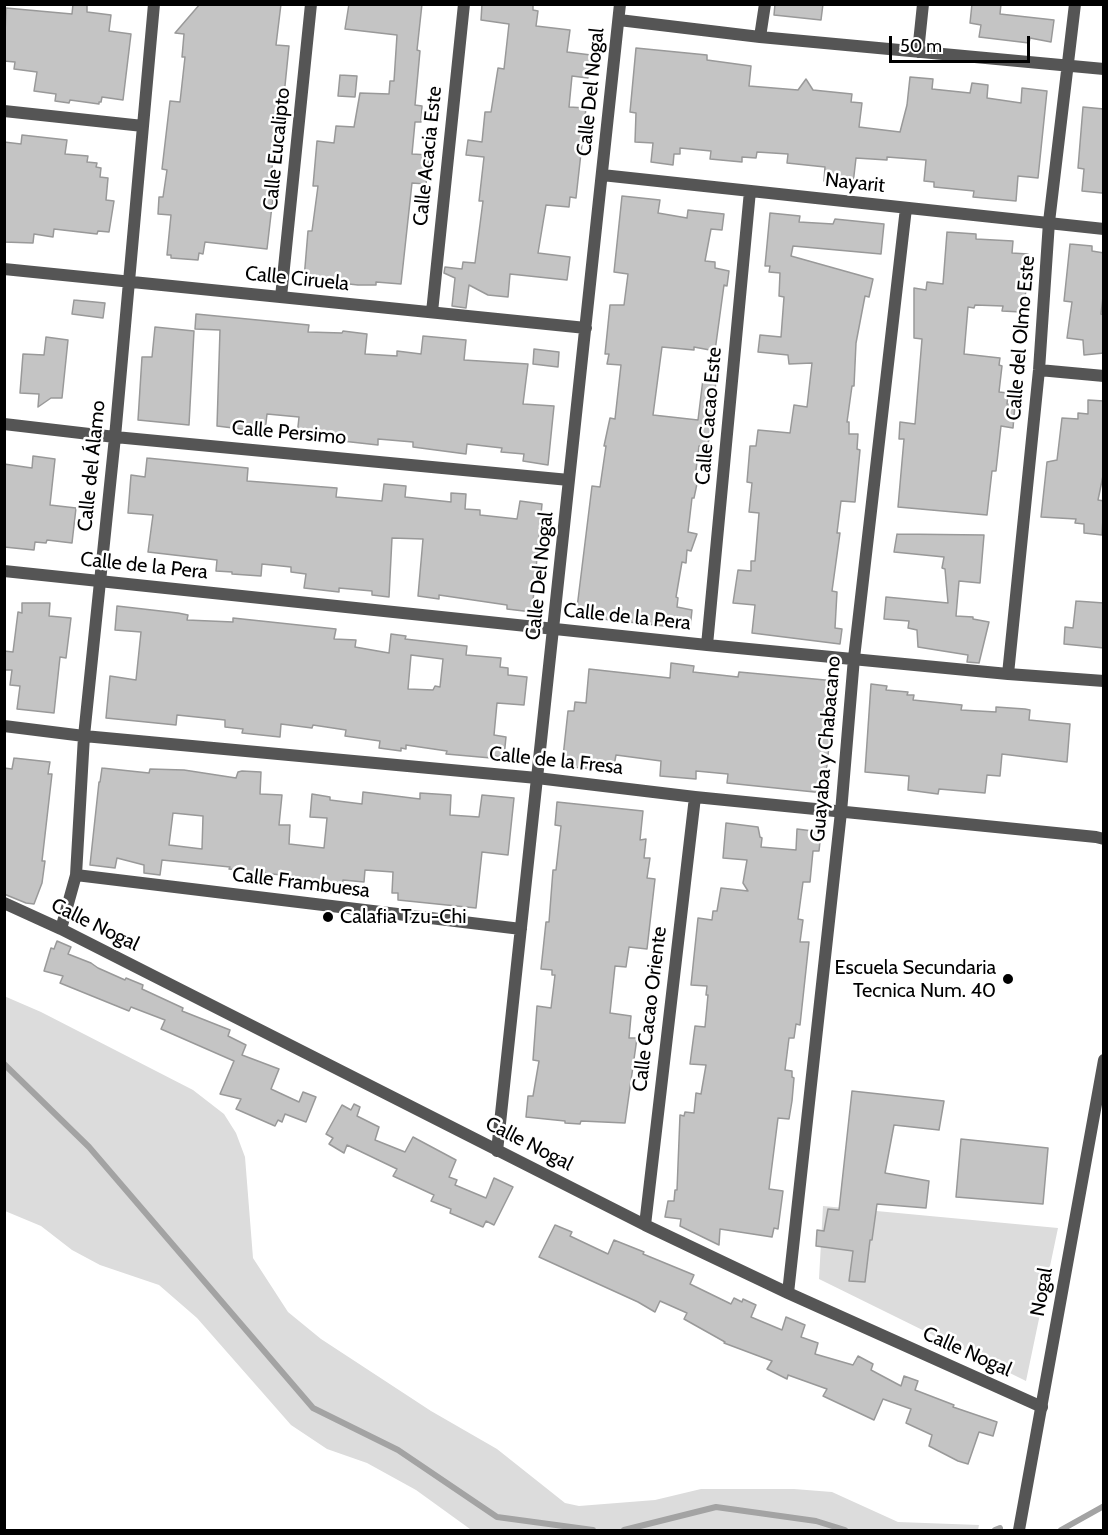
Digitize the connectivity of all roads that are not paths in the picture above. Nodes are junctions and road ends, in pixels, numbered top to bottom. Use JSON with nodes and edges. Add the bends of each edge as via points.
{"nodes":[{"id":1,"x":154,"y":4,"type":"edge"},
{"id":2,"x":311,"y":4,"type":"edge"},
{"id":3,"x":464,"y":4,"type":"edge"},
{"id":4,"x":620,"y":4,"type":"edge"},
{"id":5,"x":765,"y":4,"type":"edge"},
{"id":6,"x":923,"y":4,"type":"edge"},
{"id":7,"x":1075,"y":4,"type":"edge"},
{"id":8,"x":619,"y":20,"type":"junction"},
{"id":9,"x":760,"y":37,"type":"junction"},
{"id":10,"x":918,"y":52,"type":"junction"},
{"id":11,"x":1067,"y":66,"type":"junction"},
{"id":12,"x":1104,"y":69,"type":"edge"},
{"id":13,"x":4,"y":111,"type":"edge"},
{"id":14,"x":143,"y":126,"type":"junction"},
{"id":15,"x":602,"y":175,"type":"junction"},
{"id":16,"x":750,"y":191,"type":"junction"},
{"id":17,"x":906,"y":208,"type":"junction"},
{"id":18,"x":1049,"y":222,"type":"junction"},
{"id":19,"x":1104,"y":229,"type":"edge"},
{"id":20,"x":4,"y":268,"type":"edge"},
{"id":21,"x":129,"y":281,"type":"junction"},
{"id":22,"x":281,"y":297,"type":"junction"},
{"id":23,"x":432,"y":312,"type":"junction"},
{"id":24,"x":586,"y":328,"type":"junction"},
{"id":25,"x":1039,"y":370,"type":"junction"},
{"id":26,"x":1104,"y":376,"type":"edge"},
{"id":27,"x":4,"y":424,"type":"edge"},
{"id":28,"x":115,"y":436,"type":"junction"},
{"id":29,"x":569,"y":480,"type":"junction"},
{"id":30,"x":4,"y":571,"type":"edge"},
{"id":31,"x":100,"y":580,"type":"junction"},
{"id":32,"x":554,"y":629,"type":"junction"},
{"id":33,"x":707,"y":645,"type":"junction"},
{"id":34,"x":854,"y":658,"type":"junction"},
{"id":35,"x":1008,"y":674,"type":"junction"},
{"id":36,"x":1104,"y":681,"type":"edge"},
{"id":37,"x":4,"y":726,"type":"edge"},
{"id":38,"x":84,"y":736,"type":"junction"},
{"id":39,"x":537,"y":778,"type":"junction"},
{"id":40,"x":695,"y":797,"type":"junction"},
{"id":41,"x":841,"y":812,"type":"junction"},
{"id":42,"x":1104,"y":839,"type":"edge"},
{"id":43,"x":76,"y":875,"type":"junction"},
{"id":44,"x":4,"y":903,"type":"edge"},
{"id":45,"x":61,"y":929,"type":"junction"},
{"id":46,"x":521,"y":929,"type":"junction"},
{"id":47,"x":1103,"y":1060,"type":"edge"},
{"id":48,"x":498,"y":1151,"type":"junction"},
{"id":49,"x":645,"y":1225,"type":"junction"},
{"id":50,"x":788,"y":1293,"type":"junction"},
{"id":51,"x":1042,"y":1407,"type":"junction"},
{"id":52,"x":1019,"y":1530,"type":"edge"}],
"edges":[{"from":1,"to":14,"type":"street","name":"Calle del Álamo"},
{"from":2,"to":22,"type":"street","name":"Calle Eucalipto"},
{"from":3,"to":23,"type":"street","name":"Calle Acacia Este"},
{"from":4,"to":8,"type":"street","name":"Calle Del Nogal"},
{"from":5,"to":9,"type":"street"},
{"from":6,"to":10,"type":"street"},
{"from":7,"to":11,"type":"street","name":"Calle del Olmo Este"},
{"from":8,"to":9,"type":"street"},
{"from":8,"to":15,"type":"street","name":"Calle Del Nogal"},
{"from":9,"to":10,"type":"street"},
{"from":10,"to":11,"type":"street"},
{"from":11,"to":12,"type":"street"},
{"from":11,"to":18,"type":"street","name":"Calle del Olmo Este"},
{"from":13,"to":14,"type":"street"},
{"from":14,"to":21,"type":"street","name":"Calle del Álamo"},
{"from":15,"to":16,"type":"street","name":"Nayarit"},
{"from":15,"to":24,"type":"street","name":"Calle Del Nogal"},
{"from":16,"to":17,"type":"street","name":"Nayarit"},
{"from":16,"to":33,"type":"street","name":"Calle Cacao Este"},
{"from":17,"to":18,"type":"street","name":"Nayarit"},
{"from":17,"to":34,"type":"street","name":"Guayaba y Chabacano"},
{"from":18,"to":19,"type":"street","name":"Nayarit"},
{"from":18,"to":25,"type":"street","name":"Calle del Olmo Este"},
{"from":20,"to":21,"type":"street","name":"Calle Ciruela"},
{"from":21,"to":22,"type":"street","name":"Calle Ciruela"},
{"from":21,"to":28,"type":"street","name":"Calle del Álamo"},
{"from":22,"to":23,"type":"street","name":"Calle Ciruela"},
{"from":23,"to":24,"type":"street","name":"Calle Ciruela"},
{"from":24,"to":29,"type":"street","name":"Calle Del Nogal"},
{"from":25,"to":26,"type":"street"},
{"from":25,"to":35,"type":"street","name":"Calle del Olmo Este"},
{"from":27,"to":28,"type":"street","name":"Calle Persimo"},
{"from":28,"to":29,"type":"street","name":"Calle Persimo"},
{"from":28,"to":31,"type":"street","name":"Calle del Álamo"},
{"from":29,"to":32,"type":"street","name":"Calle Del Nogal"},
{"from":30,"to":31,"type":"street","name":"Calle de la Pera"},
{"from":31,"to":32,"type":"street","name":"Calle de la Pera"},
{"from":31,"to":38,"type":"street","name":"Calle del Álamo"},
{"from":32,"to":33,"type":"street","name":"Calle de la Pera"},
{"from":32,"to":39,"type":"street","name":"Calle Del Nogal"},
{"from":33,"to":34,"type":"street","name":"Calle de la Pera"},
{"from":34,"to":35,"type":"street","name":"Calle de la Pera"},
{"from":34,"to":41,"type":"street","name":"Guayaba y Chabacano"},
{"from":35,"to":36,"type":"street","name":"Calle de la Pera"},
{"from":37,"to":38,"type":"street","name":"Calle de la Fresa"},
{"from":38,"to":39,"type":"street","name":"Calle de la Fresa"},
{"from":38,"to":43,"type":"street","name":"Calle del Álamo"},
{"from":39,"to":40,"type":"street","name":"Calle de la Fresa"},
{"from":39,"to":46,"type":"street","name":"Calle Del Nogal"},
{"from":40,"to":41,"type":"street","name":"Calle de la Fresa"},
{"from":40,"to":49,"type":"street","name":"Calle Cacao Oriente"},
{"from":41,"to":42,"type":"street","name":"Calle de la Fresa"},
{"from":41,"to":50,"type":"street","name":"Guayaba y Chabacano"},
{"from":43,"to":45,"type":"street","name":"Calle del Álamo"},
{"from":43,"to":46,"type":"street","name":"Calle Frambuesa"},
{"from":44,"to":45,"type":"street","name":"Calle Nogal"},
{"from":45,"to":48,"type":"street","name":"Calle Nogal"},
{"from":46,"to":48,"type":"street","name":"Calle Del Nogal"},
{"from":47,"to":51,"type":"street","name":"Nogal"},
{"from":48,"to":49,"type":"street","name":"Calle Nogal"},
{"from":49,"to":50,"type":"street","name":"Calle Nogal"},
{"from":50,"to":51,"type":"street","name":"Calle Nogal"},
{"from":51,"to":52,"type":"street","name":"Nogal"}]}
